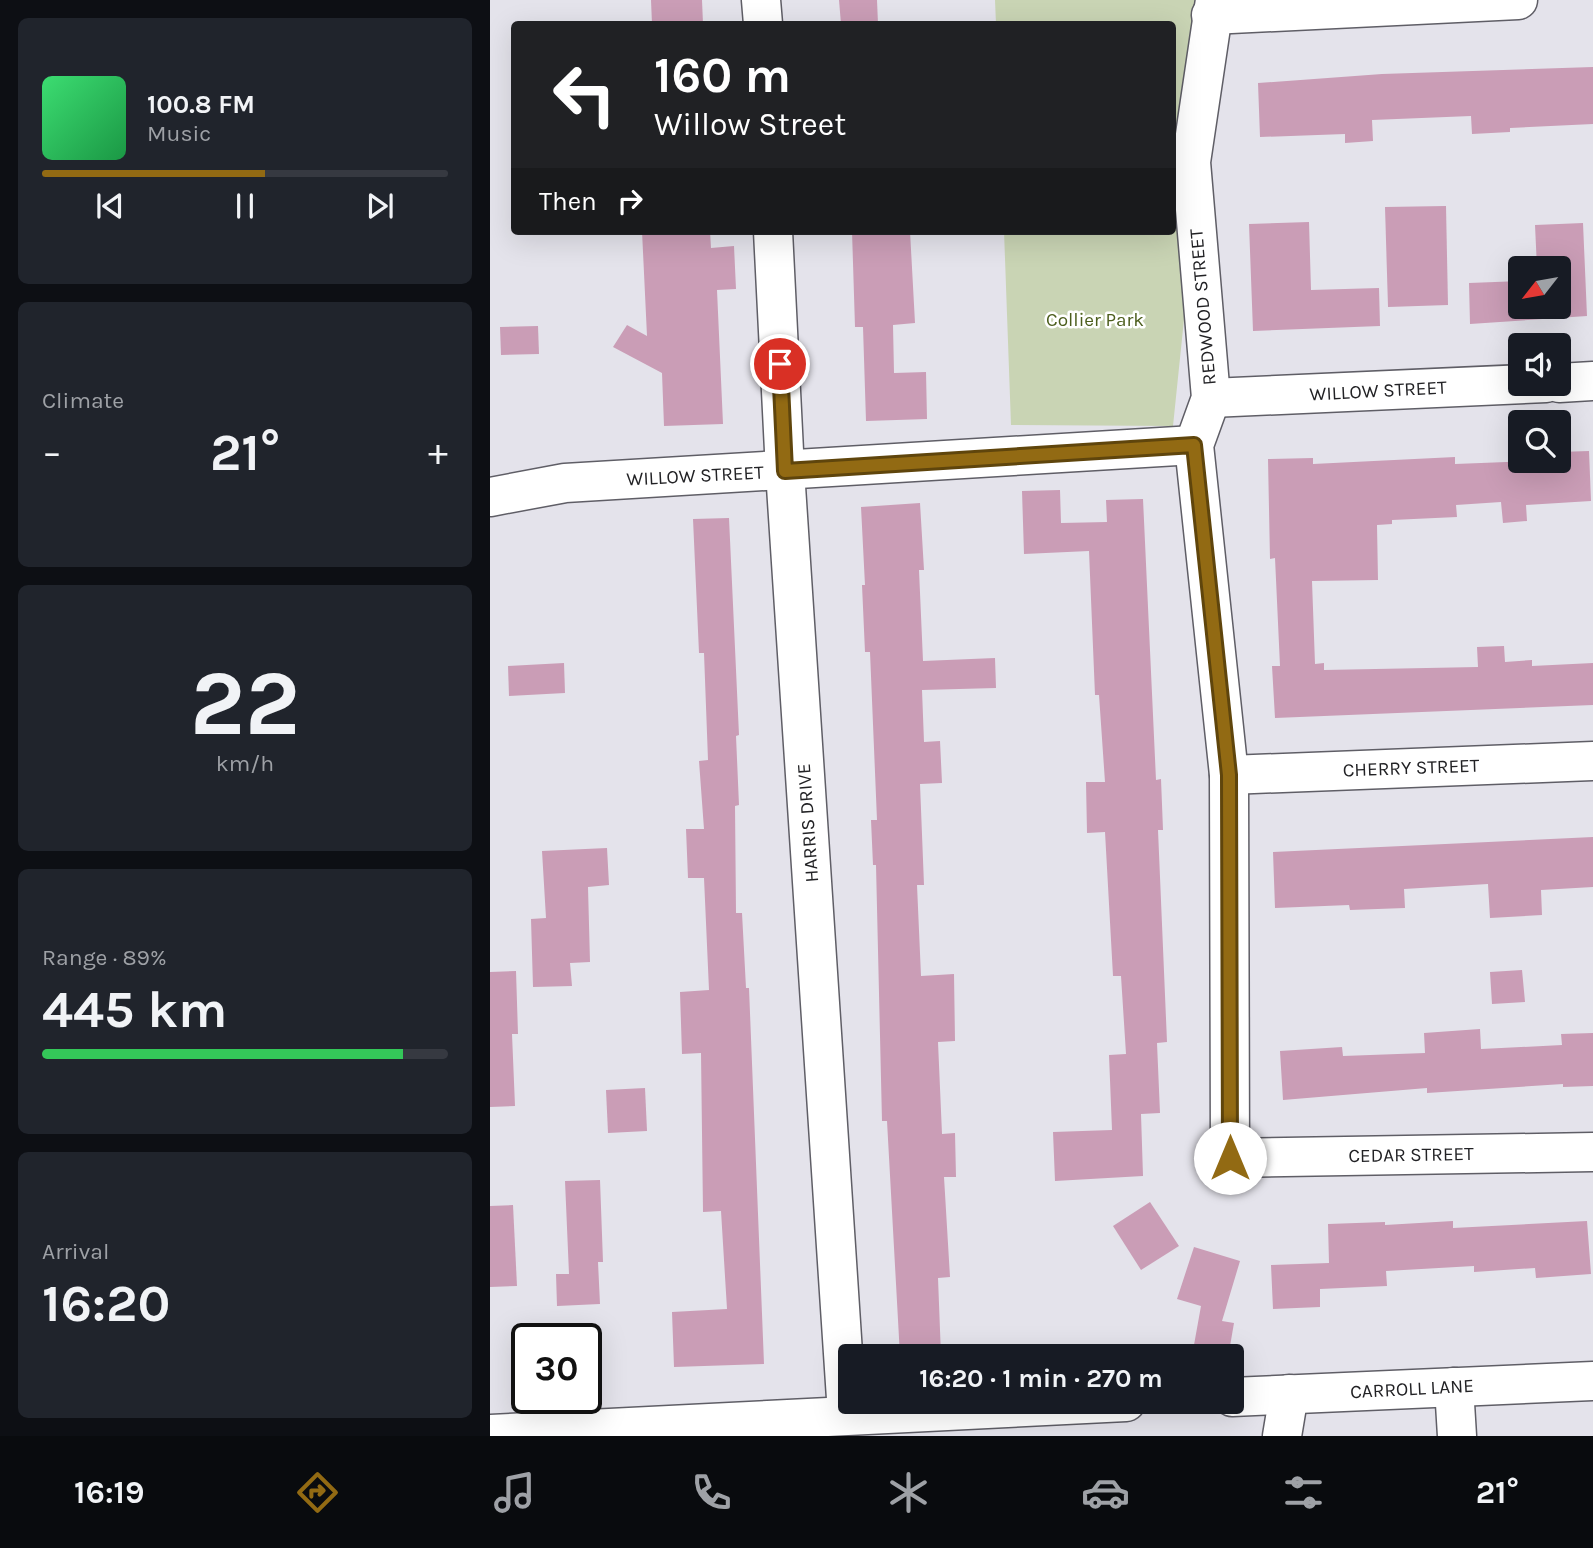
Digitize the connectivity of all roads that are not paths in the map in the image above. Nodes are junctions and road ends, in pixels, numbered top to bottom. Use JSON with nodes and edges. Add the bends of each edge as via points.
{"nodes":[{"id":1,"x":761,"y":0,"type":"edge"},
{"id":2,"x":1518,"y":0,"type":"edge"},
{"id":3,"x":1213,"y":7,"type":"edge"},
{"id":4,"x":762,"y":21,"type":"edge"},
{"id":5,"x":773,"y":235,"type":"edge"},
{"id":6,"x":1593,"y":381,"type":"edge"},
{"id":7,"x":1571,"y":382,"type":"edge"},
{"id":8,"x":1508,"y":385,"type":"edge"},
{"id":9,"x":1211,"y":398,"type":"junction"},
{"id":10,"x":1194,"y":445,"type":"junction"},
{"id":11,"x":785,"y":471,"type":"junction"},
{"id":12,"x":490,"y":497,"type":"edge"},
{"id":13,"x":1593,"y":761,"type":"edge"},
{"id":14,"x":1229,"y":775,"type":"junction"},
{"id":15,"x":1593,"y":1152,"type":"edge"},
{"id":16,"x":1230,"y":1158,"type":"joint"},
{"id":17,"x":842,"y":1344,"type":"edge"},
{"id":18,"x":1593,"y":1381,"type":"edge"},
{"id":19,"x":1454,"y":1387,"type":"junction"},
{"id":20,"x":1289,"y":1394,"type":"junction"},
{"id":21,"x":1244,"y":1396,"type":"edge"},
{"id":22,"x":847,"y":1414,"type":"edge"},
{"id":23,"x":739,"y":1429,"type":"edge"},
{"id":24,"x":490,"y":1434,"type":"edge"},
{"id":25,"x":1282,"y":1436,"type":"edge"},
{"id":26,"x":1457,"y":1436,"type":"edge"}],
"edges":[{"from":1,"to":4,"type":"street"},
{"from":2,"to":3,"type":"street"},
{"from":3,"to":9,"type":"street","name":"REDWOOD STREET","via":[[1191,162]]},
{"from":5,"to":11,"type":"street","name":"HARRIS DRIVE"},
{"from":6,"to":7,"type":"street"},
{"from":8,"to":9,"type":"street","name":"WILLOW STREET"},
{"from":9,"to":10,"type":"street","name":"REDWOOD STREET"},
{"from":10,"to":11,"type":"street","name":"WILLOW STREET"},
{"from":10,"to":14,"type":"street","name":"REDWOOD STREET"},
{"from":11,"to":12,"type":"street","name":"WILLOW STREET","via":[[565,483]]},
{"from":11,"to":17,"type":"street","name":"HARRIS DRIVE"},
{"from":13,"to":14,"type":"street","name":"CHERRY STREET"},
{"from":14,"to":16,"type":"street","name":"REDWOOD STREET"},
{"from":15,"to":16,"type":"street","name":"CEDAR STREET"},
{"from":18,"to":19,"type":"street","name":"CARROLL LANE"},
{"from":19,"to":20,"type":"street","name":"CARROLL LANE"},
{"from":19,"to":26,"type":"street"},
{"from":20,"to":21,"type":"street","name":"CARROLL LANE"},
{"from":20,"to":25,"type":"street"},
{"from":22,"to":23,"type":"street"},
{"from":23,"to":24,"type":"street"}]}
